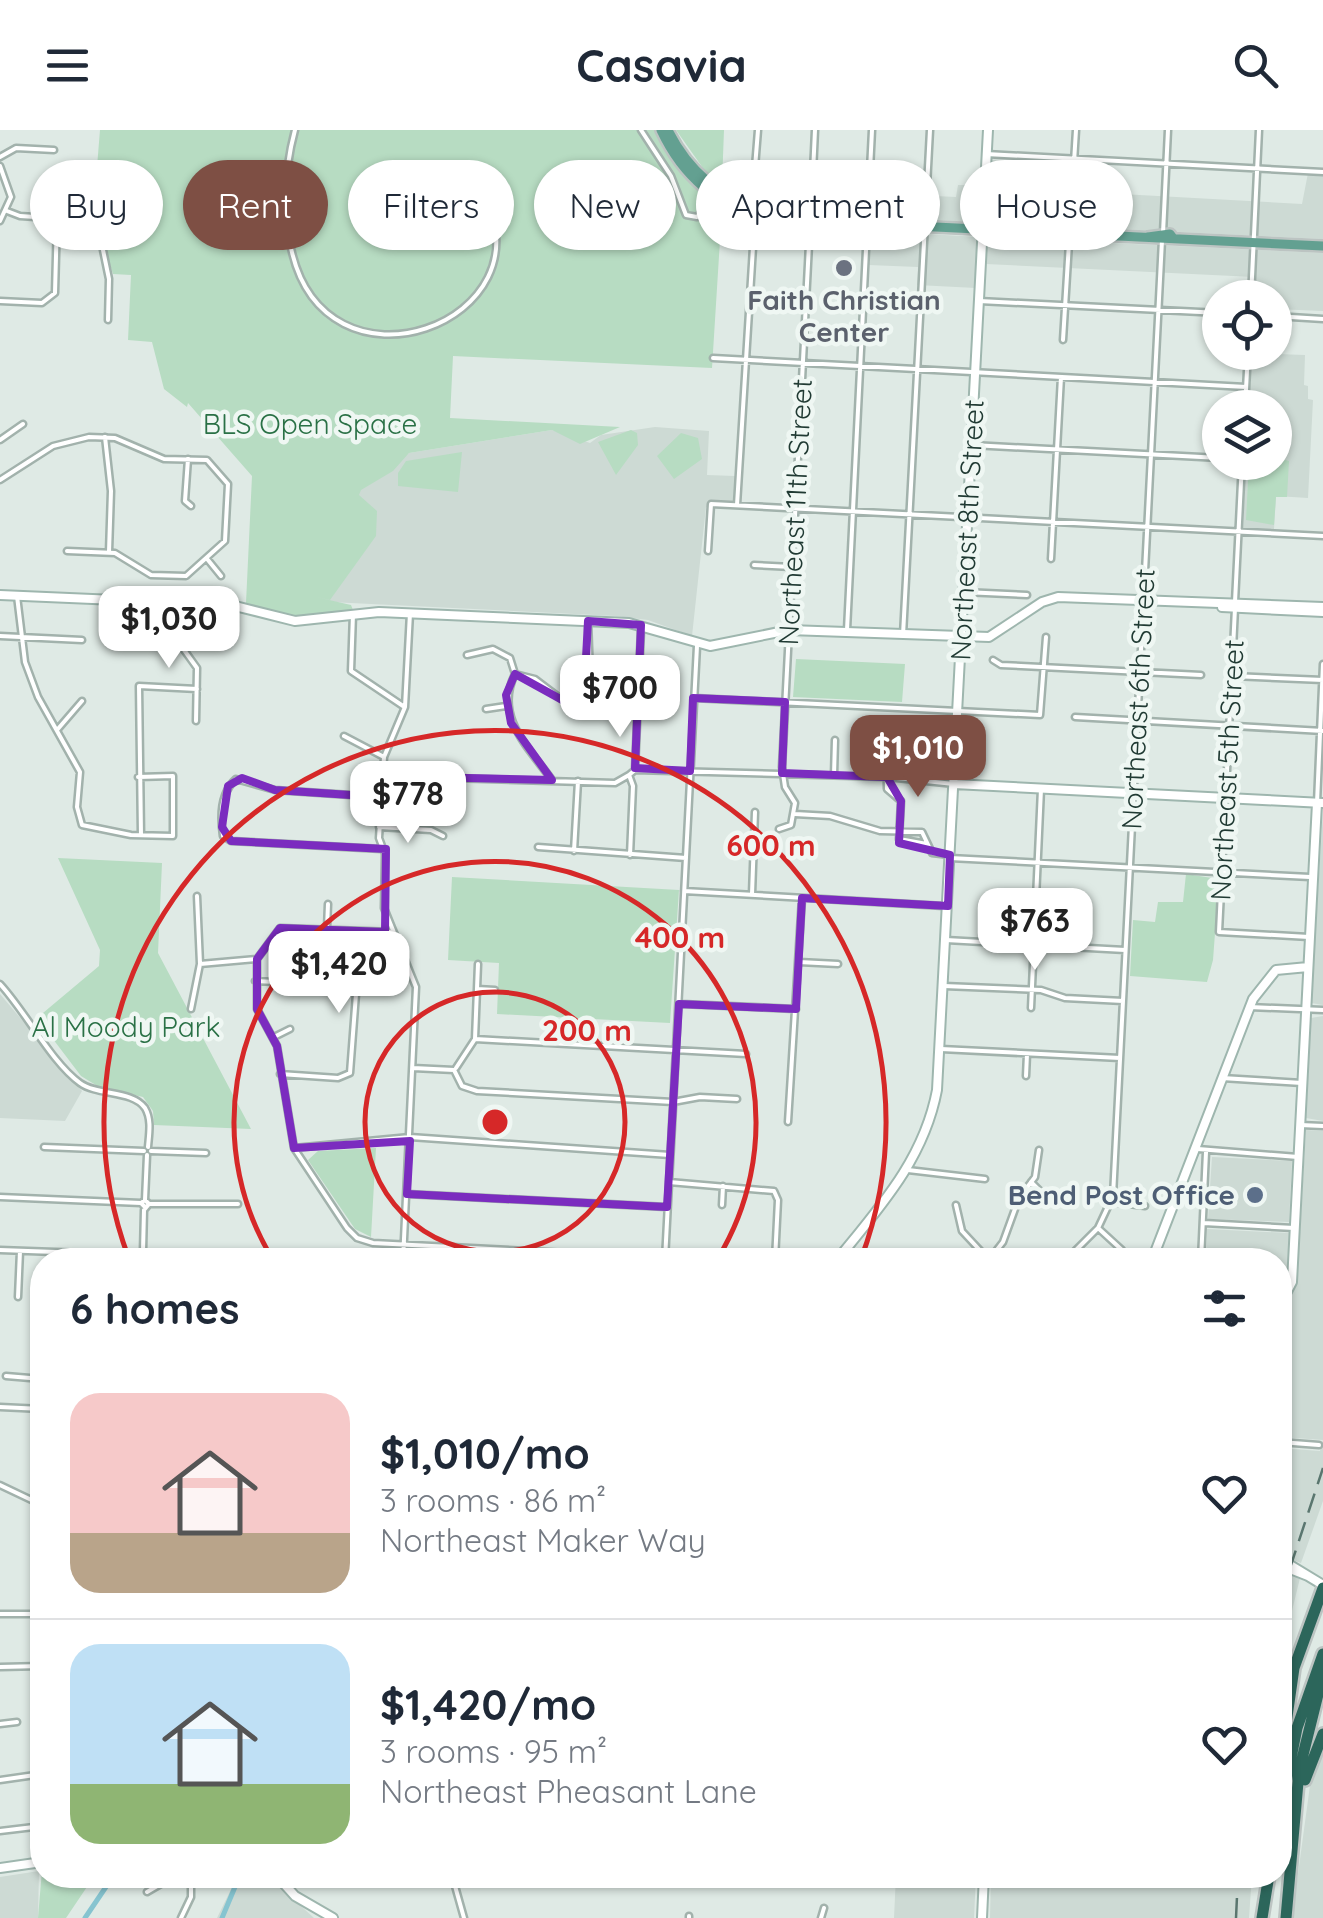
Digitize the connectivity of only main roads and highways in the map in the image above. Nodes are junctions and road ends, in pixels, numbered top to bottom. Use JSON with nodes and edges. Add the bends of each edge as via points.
{"nodes":[{"id":1,"x":665,"y":130,"type":"edge"},
{"id":2,"x":988,"y":130,"type":"edge"},
{"id":3,"x":986,"y":160,"type":"edge"},
{"id":4,"x":696,"y":169,"type":"edge"},
{"id":5,"x":696,"y":180,"type":"edge"},
{"id":6,"x":1133,"y":235,"type":"edge"},
{"id":7,"x":1323,"y":246,"type":"edge"},
{"id":8,"x":981,"y":250,"type":"edge"},
{"id":9,"x":0,"y":595,"type":"edge"},
{"id":10,"x":1323,"y":610,"type":"edge"},
{"id":11,"x":961,"y":638,"type":"junction"},
{"id":12,"x":954,"y":784,"type":"junction"},
{"id":13,"x":1320,"y":803,"type":"edge"},
{"id":14,"x":1308,"y":967,"type":"junction"},
{"id":15,"x":846,"y":1248,"type":"edge"},
{"id":16,"x":1157,"y":1248,"type":"edge"},
{"id":17,"x":1292,"y":1287,"type":"edge"},
{"id":18,"x":1292,"y":1568,"type":"edge"},
{"id":19,"x":1323,"y":1586,"type":"edge"},
{"id":20,"x":1323,"y":1642,"type":"edge"},
{"id":21,"x":1323,"y":1654,"type":"edge"},
{"id":22,"x":1323,"y":1674,"type":"edge"},
{"id":23,"x":1292,"y":1682,"type":"edge"},
{"id":24,"x":1307,"y":1694,"type":"junction"},
{"id":25,"x":1323,"y":1734,"type":"edge"},
{"id":26,"x":1292,"y":1761,"type":"edge"},
{"id":27,"x":1292,"y":1850,"type":"edge"},
{"id":28,"x":30,"y":1864,"type":"edge"},
{"id":29,"x":1292,"y":1865,"type":"edge"},
{"id":30,"x":0,"y":1868,"type":"edge"},
{"id":31,"x":288,"y":1888,"type":"edge"},
{"id":32,"x":983,"y":1888,"type":"edge"},
{"id":33,"x":1265,"y":1888,"type":"edge"},
{"id":34,"x":1288,"y":1888,"type":"edge"},
{"id":35,"x":1289,"y":1888,"type":"edge"},
{"id":36,"x":1287,"y":1898,"type":"junction"},
{"id":37,"x":1262,"y":1916,"type":"edge"},
{"id":38,"x":327,"y":1917,"type":"edge"},
{"id":39,"x":982,"y":1918,"type":"edge"},
{"id":40,"x":1286,"y":1918,"type":"edge"}],
"edges":[{"from":1,"to":4,"type":"main road"},
{"from":1,"to":5,"type":"main road"},
{"from":2,"to":3,"type":"main road","name":"Northeast 8th Street"},
{"from":6,"to":7,"type":"main road"},
{"from":8,"to":11,"type":"main road","name":"Northeast 8th Street"},
{"from":9,"to":11,"type":"main road","via":[[231,605],[295,621],[410,613],[641,624],[717,646],[788,630]]},
{"from":10,"to":11,"type":"main road","via":[[1058,596],[998,633]]},
{"from":11,"to":12,"type":"main road","name":"Northeast 8th Street"},
{"from":12,"to":13,"type":"main road"},
{"from":12,"to":15,"type":"main road","name":"Northeast 8th Street","via":[[934,1107],[908,1170]]},
{"from":13,"to":14,"type":"main road"},
{"from":14,"to":16,"type":"main road","via":[[1276,970],[1250,1006]]},
{"from":14,"to":17,"type":"main road"},
{"from":18,"to":19,"type":"main road"},
{"from":19,"to":23,"type":"highway"},
{"from":20,"to":24,"type":"highway"},
{"from":21,"to":24,"type":"highway"},
{"from":22,"to":27,"type":"highway","via":[[1302,1753]]},
{"from":24,"to":26,"type":"highway"},
{"from":25,"to":29,"type":"highway","via":[[1306,1772]]},
{"from":28,"to":30,"type":"main road"},
{"from":31,"to":38,"type":"main road"},
{"from":32,"to":39,"type":"main road"},
{"from":33,"to":37,"type":"highway"},
{"from":34,"to":36,"type":"highway"},
{"from":35,"to":36,"type":"highway"},
{"from":36,"to":40,"type":"highway"}]}
